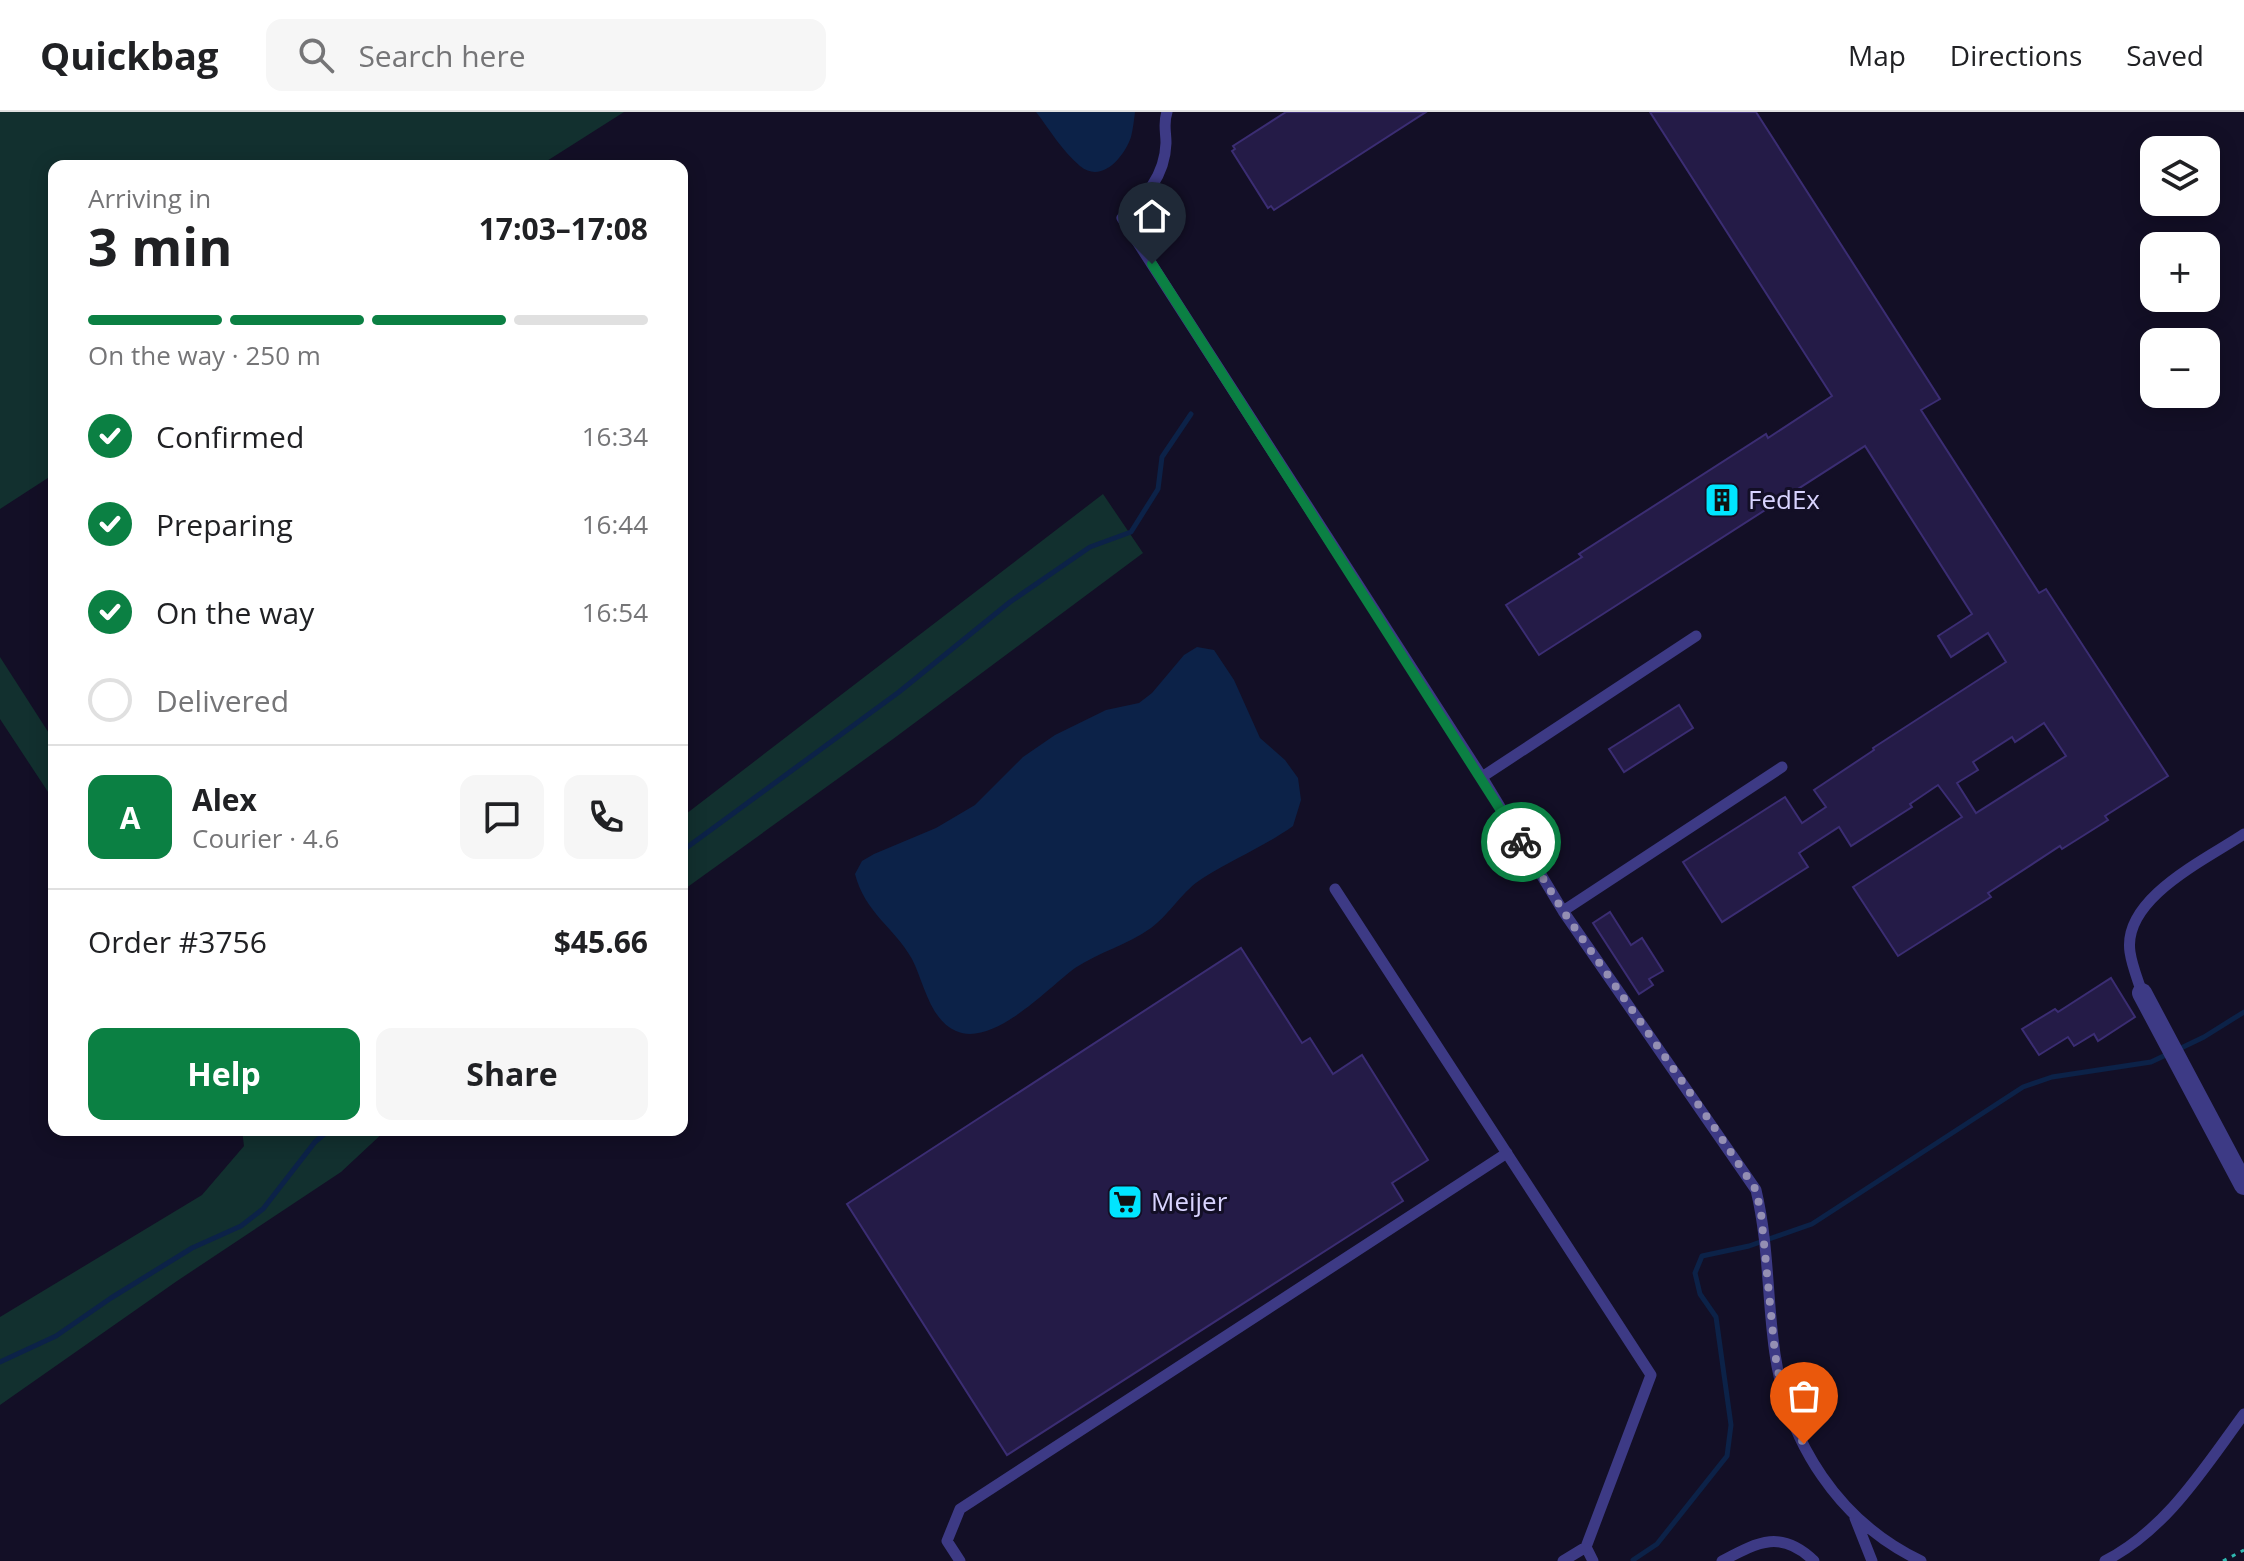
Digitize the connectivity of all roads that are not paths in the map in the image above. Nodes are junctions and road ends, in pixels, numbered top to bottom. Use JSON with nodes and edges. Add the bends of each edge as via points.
{"nodes":[{"id":1,"x":1167,"y":112,"type":"edge"},
{"id":2,"x":1696,"y":636,"type":"dead end"},
{"id":3,"x":1782,"y":767,"type":"dead end"},
{"id":4,"x":1482,"y":777,"type":"junction"},
{"id":5,"x":2244,"y":834,"type":"edge"},
{"id":6,"x":1335,"y":889,"type":"dead end"},
{"id":7,"x":1563,"y":911,"type":"junction"},
{"id":8,"x":2142,"y":993,"type":"joint"},
{"id":9,"x":1507,"y":1153,"type":"junction"},
{"id":10,"x":2244,"y":1185,"type":"edge"},
{"id":11,"x":2244,"y":1414,"type":"edge"},
{"id":12,"x":1854,"y":1517,"type":"junction"},
{"id":13,"x":1586,"y":1547,"type":"junction"},
{"id":14,"x":960,"y":1561,"type":"edge"},
{"id":15,"x":1563,"y":1561,"type":"edge"},
{"id":16,"x":1593,"y":1561,"type":"edge"},
{"id":17,"x":1722,"y":1561,"type":"edge"},
{"id":18,"x":1814,"y":1561,"type":"edge"},
{"id":19,"x":1872,"y":1561,"type":"edge"},
{"id":20,"x":1921,"y":1561,"type":"edge"},
{"id":21,"x":2105,"y":1561,"type":"edge"}],
"edges":[{"from":1,"to":4,"type":"lane","via":[[1159,177],[1122,218]]},
{"from":2,"to":4,"type":"lane"},
{"from":3,"to":7,"type":"lane"},
{"from":4,"to":7,"type":"lane"},
{"from":5,"to":8,"type":"lane","via":[[2156,892],[2133,922],[2129,950]]},
{"from":6,"to":9,"type":"lane"},
{"from":7,"to":12,"type":"lane","via":[[1756,1190],[1781,1387],[1794,1427]]},
{"from":8,"to":10,"type":"street"},
{"from":9,"to":13,"type":"lane","via":[[1651,1375]]},
{"from":9,"to":14,"type":"lane","via":[[960,1509],[947,1541]]},
{"from":11,"to":21,"type":"lane","via":[[2183,1497],[2127,1550]]},
{"from":12,"to":19,"type":"lane"},
{"from":12,"to":20,"type":"lane"},
{"from":13,"to":15,"type":"lane"},
{"from":13,"to":16,"type":"lane"},
{"from":17,"to":18,"type":"lane","via":[[1756,1544],[1781,1540]]}]}
